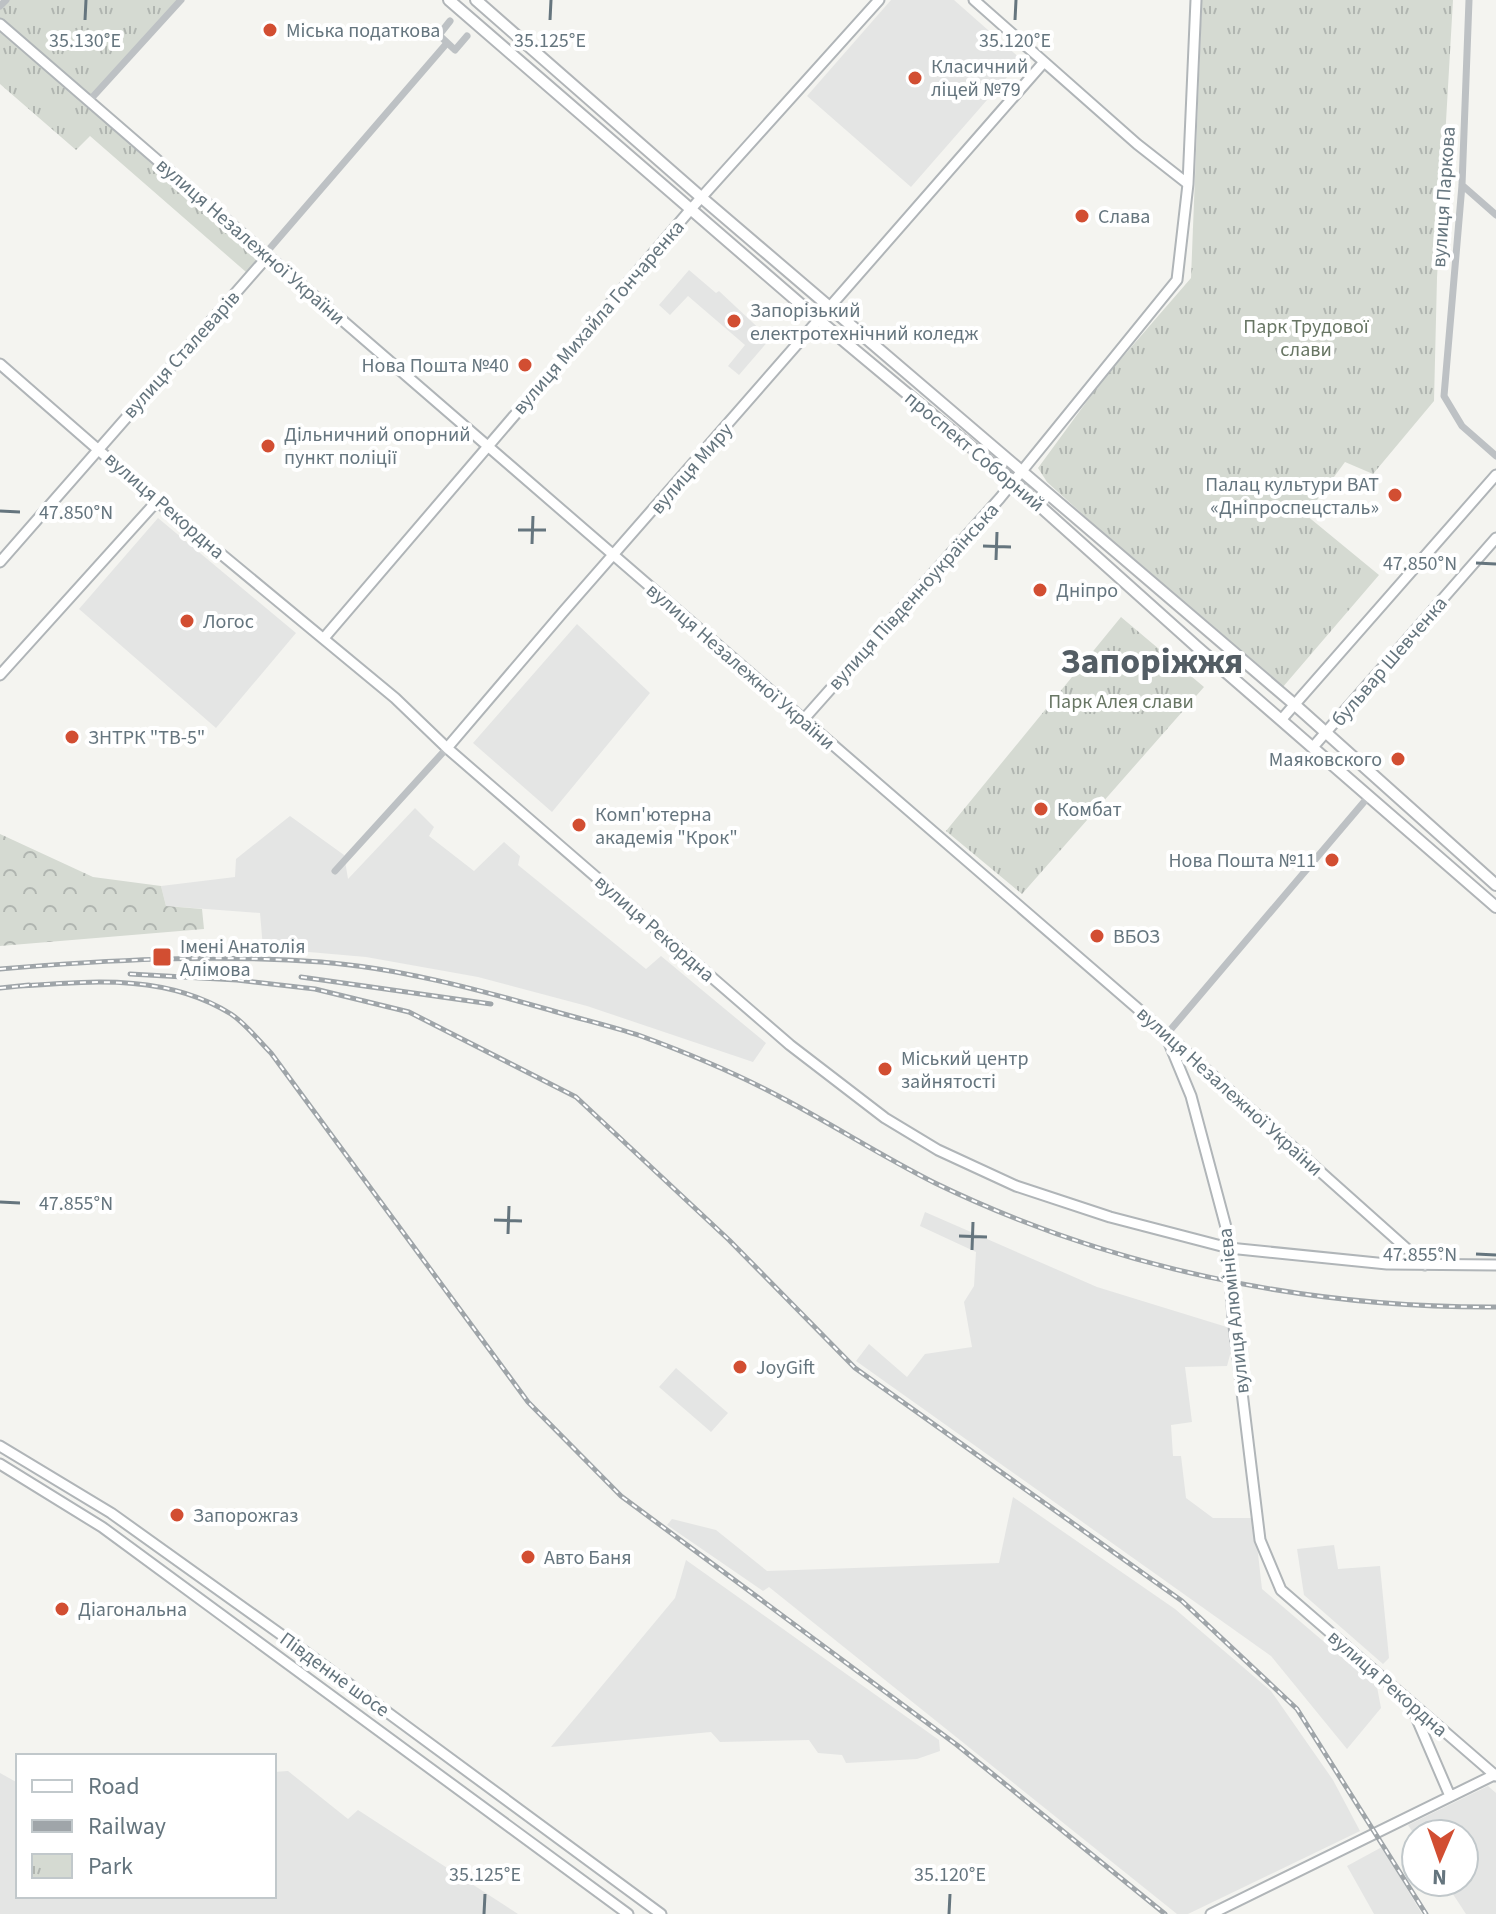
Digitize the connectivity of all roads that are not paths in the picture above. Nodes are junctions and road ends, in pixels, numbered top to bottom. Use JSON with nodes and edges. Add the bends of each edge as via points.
{"nodes":[{"id":1,"x":6,"y":0,"type":"edge"},
{"id":2,"x":181,"y":0,"type":"edge"},
{"id":3,"x":449,"y":0,"type":"edge"},
{"id":4,"x":476,"y":0,"type":"edge"},
{"id":5,"x":879,"y":0,"type":"edge"},
{"id":6,"x":974,"y":0,"type":"edge"},
{"id":7,"x":1196,"y":0,"type":"edge"},
{"id":8,"x":1469,"y":0,"type":"edge"},
{"id":9,"x":0,"y":6,"type":"edge"},
{"id":10,"x":450,"y":21,"type":"dead end"},
{"id":11,"x":0,"y":24,"type":"edge"},
{"id":12,"x":467,"y":36,"type":"dead end"},
{"id":13,"x":447,"y":43,"type":"junction"},
{"id":14,"x":1044,"y":62,"type":"junction"},
{"id":15,"x":89,"y":101,"type":"junction"},
{"id":16,"x":1188,"y":184,"type":"junction"},
{"id":17,"x":1462,"y":185,"type":"junction"},
{"id":18,"x":702,"y":198,"type":"junction"},
{"id":19,"x":691,"y":209,"type":"junction"},
{"id":20,"x":1496,"y":215,"type":"edge"},
{"id":21,"x":267,"y":255,"type":"junction"},
{"id":22,"x":832,"y":308,"type":"junction"},
{"id":23,"x":820,"y":321,"type":"junction"},
{"id":24,"x":0,"y":364,"type":"edge"},
{"id":25,"x":487,"y":445,"type":"junction"},
{"id":26,"x":98,"y":447,"type":"junction"},
{"id":27,"x":1496,"y":456,"type":"edge"},
{"id":28,"x":1021,"y":472,"type":"junction"},
{"id":29,"x":1496,"y":475,"type":"edge"},
{"id":30,"x":1013,"y":482,"type":"junction"},
{"id":31,"x":157,"y":501,"type":"junction"},
{"id":32,"x":1496,"y":538,"type":"edge"},
{"id":33,"x":614,"y":556,"type":"junction"},
{"id":34,"x":0,"y":562,"type":"edge"},
{"id":35,"x":324,"y":638,"type":"junction"},
{"id":36,"x":0,"y":675,"type":"edge"},
{"id":37,"x":1294,"y":704,"type":"junction"},
{"id":38,"x":803,"y":720,"type":"junction"},
{"id":39,"x":1281,"y":720,"type":"junction"},
{"id":40,"x":1325,"y":733,"type":"junction"},
{"id":41,"x":1313,"y":747,"type":"junction"},
{"id":42,"x":447,"y":748,"type":"junction"},
{"id":43,"x":1369,"y":796,"type":"junction"},
{"id":44,"x":335,"y":871,"type":"dead end"},
{"id":45,"x":1496,"y":885,"type":"edge"},
{"id":46,"x":1496,"y":907,"type":"edge"},
{"id":47,"x":1166,"y":1035,"type":"junction"},
{"id":48,"x":1229,"y":1248,"type":"junction"},
{"id":49,"x":1425,"y":1265,"type":"junction"},
{"id":50,"x":1496,"y":1265,"type":"edge"},
{"id":51,"x":0,"y":1446,"type":"edge"},
{"id":52,"x":0,"y":1464,"type":"edge"},
{"id":53,"x":1281,"y":1590,"type":"joint"},
{"id":54,"x":311,"y":1656,"type":"junction"},
{"id":55,"x":298,"y":1670,"type":"junction"},
{"id":56,"x":1408,"y":1700,"type":"junction"},
{"id":57,"x":1496,"y":1775,"type":"edge"},
{"id":58,"x":493,"y":1790,"type":"junction"},
{"id":59,"x":1450,"y":1796,"type":"junction"},
{"id":60,"x":483,"y":1806,"type":"junction"},
{"id":61,"x":628,"y":1914,"type":"edge"},
{"id":62,"x":661,"y":1914,"type":"edge"},
{"id":63,"x":1211,"y":1914,"type":"edge"}],
"edges":[{"from":1,"to":9,"type":"street"},
{"from":2,"to":15,"type":"street"},
{"from":3,"to":19,"type":"main road","name":"проспект Соборний"},
{"from":4,"to":18,"type":"main road","name":"проспект Соборний"},
{"from":5,"to":18,"type":"street","name":"вулиця Михайла Гончаренка"},
{"from":6,"to":14,"type":"street"},
{"from":7,"to":16,"type":"street","name":"вулиця Південноукраїнська"},
{"from":8,"to":17,"type":"street","name":"вулиця Паркова"},
{"from":10,"to":13,"type":"street","via":[[439,35]]},
{"from":11,"to":15,"type":"street","name":"вулиця Незалежної України"},
{"from":12,"to":13,"type":"street","name":"вулиця Сталеварів","via":[[455,50]]},
{"from":13,"to":21,"type":"street","name":"вулиця Сталеварів"},
{"from":14,"to":16,"type":"street"},
{"from":14,"to":22,"type":"street","name":"вулиця Миру"},
{"from":15,"to":21,"type":"street","name":"вулиця Незалежної України"},
{"from":16,"to":28,"type":"street","name":"вулиця Південноукраїнська","via":[[1177,280]]},
{"from":17,"to":20,"type":"street"},
{"from":17,"to":27,"type":"street","name":"вулиця Паркова","via":[[1444,396],[1462,426]]},
{"from":18,"to":19,"type":"street","name":"вулиця Михайла Гончаренка"},
{"from":18,"to":22,"type":"main road","name":"проспект Соборний"},
{"from":19,"to":23,"type":"main road","name":"проспект Соборний"},
{"from":19,"to":25,"type":"street","name":"вулиця Михайла Гончаренка"},
{"from":21,"to":25,"type":"street","name":"вулиця Незалежної України"},
{"from":21,"to":26,"type":"street","name":"вулиця Сталеварів"},
{"from":22,"to":23,"type":"street","name":"вулиця Миру"},
{"from":22,"to":28,"type":"main road","name":"проспект Соборний"},
{"from":23,"to":30,"type":"main road","name":"проспект Соборний"},
{"from":23,"to":33,"type":"street","name":"вулиця Миру"},
{"from":24,"to":26,"type":"street","name":"вулиця Рекордна"},
{"from":25,"to":33,"type":"street","name":"вулиця Незалежної України"},
{"from":25,"to":35,"type":"street","name":"вулиця Михайла Гончаренка"},
{"from":26,"to":31,"type":"street","name":"вулиця Рекордна"},
{"from":26,"to":34,"type":"street","name":"вулиця Сталеварів"},
{"from":28,"to":30,"type":"street","name":"вулиця Південноукраїнська"},
{"from":28,"to":37,"type":"main road","name":"проспект Соборний"},
{"from":29,"to":37,"type":"street"},
{"from":30,"to":38,"type":"street","name":"вулиця Південноукраїнська"},
{"from":30,"to":39,"type":"main road","name":"проспект Соборний"},
{"from":31,"to":35,"type":"street","name":"вулиця Рекордна"},
{"from":31,"to":36,"type":"street"},
{"from":32,"to":40,"type":"street","name":"бульвар Шевченка"},
{"from":33,"to":38,"type":"street","name":"вулиця Незалежної України"},
{"from":33,"to":42,"type":"street","name":"вулиця Миру"},
{"from":35,"to":42,"type":"street","name":"вулиця Рекордна"},
{"from":37,"to":39,"type":"street"},
{"from":37,"to":40,"type":"main road","name":"проспект Соборний"},
{"from":38,"to":47,"type":"street","name":"вулиця Незалежної України"},
{"from":39,"to":41,"type":"main road","name":"проспект Соборний"},
{"from":40,"to":41,"type":"street","name":"бульвар Шевченка"},
{"from":40,"to":45,"type":"main road","name":"проспект Соборний"},
{"from":41,"to":43,"type":"main road","name":"проспект Соборний"},
{"from":42,"to":44,"type":"street","name":"вулиця Миру"},
{"from":42,"to":48,"type":"street","name":"вулиця Рекордна","via":[[790,1045],[885,1118],[1016,1186]]},
{"from":43,"to":46,"type":"main road","name":"проспект Соборний"},
{"from":43,"to":47,"type":"street"},
{"from":47,"to":48,"type":"street","name":"вулиця Алюмінієва","via":[[1191,1096]]},
{"from":47,"to":49,"type":"street","name":"вулиця Незалежної України"},
{"from":48,"to":49,"type":"street","name":"вулиця Рекордна"},
{"from":48,"to":53,"type":"street","name":"вулиця Алюмінієва","via":[[1260,1540]]},
{"from":49,"to":50,"type":"street"},
{"from":51,"to":54,"type":"street","name":"Південне шосе","via":[[111,1513]]},
{"from":52,"to":55,"type":"street","name":"Південне шосе","via":[[102,1527]]},
{"from":53,"to":56,"type":"street","name":"вулиця Рекордна"},
{"from":54,"to":55,"type":"street"},
{"from":54,"to":58,"type":"street","name":"Південне шосе"},
{"from":55,"to":60,"type":"street","name":"Південне шосе"},
{"from":56,"to":57,"type":"street","name":"вулиця Рекордна"},
{"from":56,"to":59,"type":"street"},
{"from":57,"to":59,"type":"street"},
{"from":58,"to":60,"type":"street"},
{"from":58,"to":62,"type":"street","name":"Південне шосе"},
{"from":59,"to":63,"type":"street"},
{"from":60,"to":61,"type":"street","name":"Південне шосе"}]}
